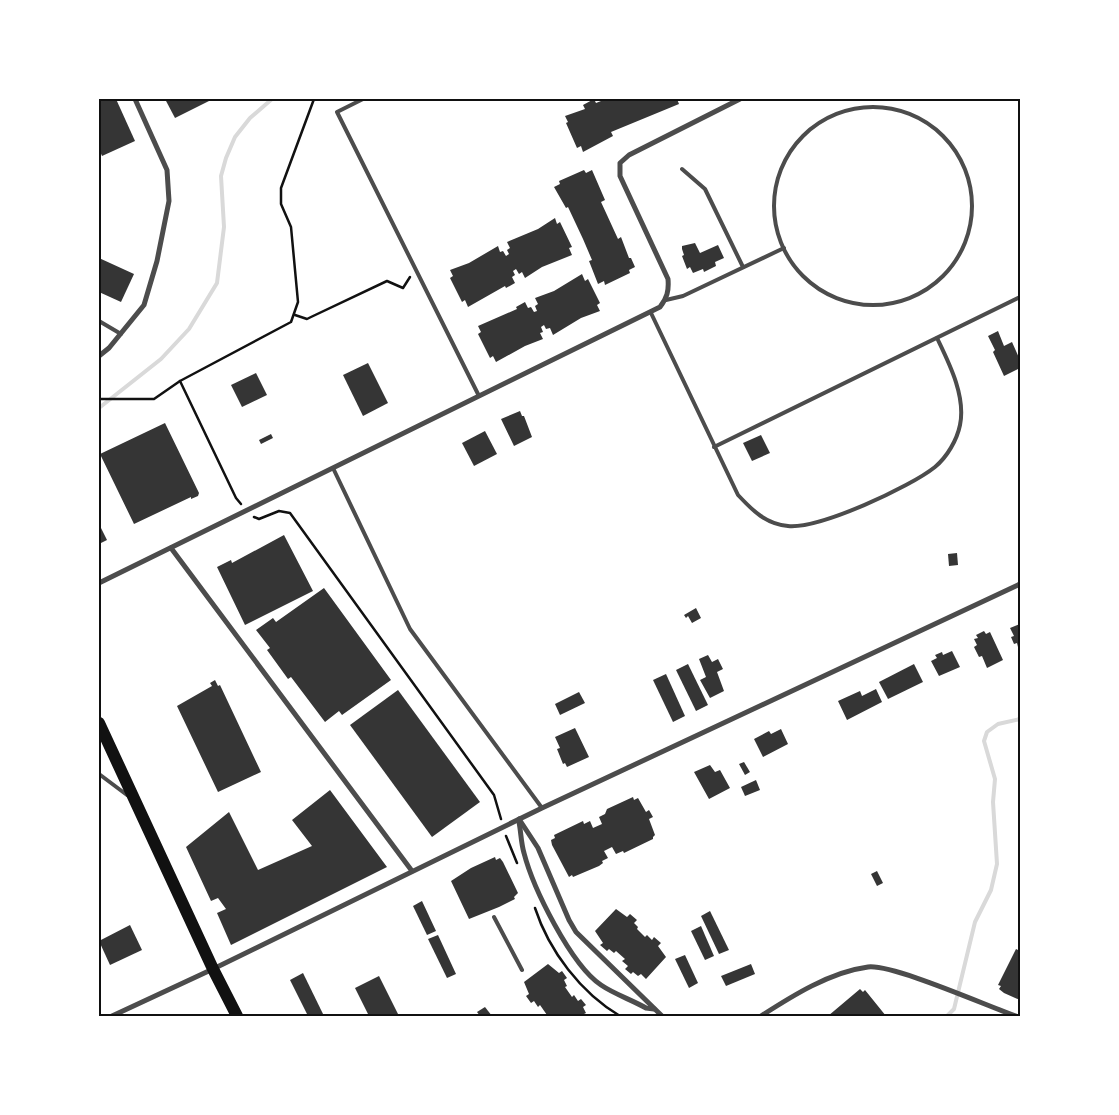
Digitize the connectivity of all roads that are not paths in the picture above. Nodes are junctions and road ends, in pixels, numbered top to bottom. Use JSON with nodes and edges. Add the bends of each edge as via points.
{"nodes":[{"id":1,"x":135,"y":99,"type":"edge"},
{"id":2,"x":363,"y":99,"type":"edge"},
{"id":3,"x":740,"y":99,"type":"edge"},
{"id":4,"x":682,"y":169,"type":"dead end"},
{"id":5,"x":784,"y":248,"type":"junction"},
{"id":6,"x":743,"y":267,"type":"junction"},
{"id":7,"x":1020,"y":297,"type":"edge"},
{"id":8,"x":666,"y":300,"type":"junction"},
{"id":9,"x":651,"y":313,"type":"junction"},
{"id":10,"x":99,"y":321,"type":"edge"},
{"id":11,"x":121,"y":334,"type":"junction"},
{"id":12,"x":938,"y":338,"type":"junction"},
{"id":13,"x":99,"y":356,"type":"edge"},
{"id":14,"x":479,"y":396,"type":"junction"},
{"id":15,"x":714,"y":447,"type":"junction"},
{"id":16,"x":333,"y":468,"type":"junction"},
{"id":17,"x":171,"y":548,"type":"junction"},
{"id":18,"x":99,"y":583,"type":"edge"},
{"id":19,"x":1020,"y":584,"type":"edge"},
{"id":20,"x":99,"y":724,"type":"edge"},
{"id":21,"x":99,"y":774,"type":"edge"},
{"id":22,"x":135,"y":802,"type":"junction"},
{"id":23,"x":542,"y":808,"type":"junction"},
{"id":24,"x":519,"y":819,"type":"junction"},
{"id":25,"x":412,"y":871,"type":"junction"},
{"id":26,"x":494,"y":918,"type":"dead end"},
{"id":27,"x":213,"y":969,"type":"junction"},
{"id":28,"x":522,"y":970,"type":"dead end"},
{"id":29,"x":654,"y":1009,"type":"junction"},
{"id":30,"x":112,"y":1016,"type":"edge"},
{"id":31,"x":237,"y":1016,"type":"edge"},
{"id":32,"x":662,"y":1016,"type":"edge"},
{"id":33,"x":761,"y":1016,"type":"edge"},
{"id":34,"x":1014,"y":1016,"type":"edge"}],
"edges":[{"from":1,"to":11,"type":"street","via":[[167,170],[169,201],[144,305]]},
{"from":2,"to":14,"type":"lane","via":[[338,112]]},
{"from":3,"to":8,"type":"street","via":[[629,155],[620,163],[620,176],[668,279]]},
{"from":4,"to":6,"type":"lane","via":[[705,189]]},
{"from":5,"to":5,"type":"lane","via":[[805,278],[838,298],[856,304],[876,305],[914,296],[945,274],[965,242],[972,204],[964,167],[942,135],[909,114],[871,107],[833,115],[802,137],[781,170],[774,208],[776,228]]},
{"from":5,"to":6,"type":"lane"},
{"from":6,"to":8,"type":"lane","via":[[683,296]]},
{"from":7,"to":12,"type":"lane"},
{"from":8,"to":9,"type":"street"},
{"from":9,"to":14,"type":"street"},
{"from":9,"to":15,"type":"lane"},
{"from":10,"to":11,"type":"lane"},
{"from":11,"to":13,"type":"street"},
{"from":12,"to":15,"type":"lane"},
{"from":12,"to":15,"type":"lane","via":[[959,394],[960,424],[948,454],[921,477],[824,522],[788,526],[756,515],[738,495]]},
{"from":14,"to":16,"type":"street"},
{"from":16,"to":17,"type":"street"},
{"from":16,"to":23,"type":"lane","via":[[410,629]]},
{"from":17,"to":18,"type":"street"},
{"from":17,"to":25,"type":"street"},
{"from":19,"to":23,"type":"street"},
{"from":20,"to":22,"type":"main road"},
{"from":21,"to":22,"type":"lane"},
{"from":22,"to":27,"type":"main road"},
{"from":23,"to":24,"type":"street"},
{"from":24,"to":25,"type":"street"},
{"from":24,"to":29,"type":"street","via":[[538,848],[576,932]]},
{"from":24,"to":29,"type":"street","via":[[524,853],[542,899],[552,921],[581,965],[601,985]]},
{"from":25,"to":27,"type":"street"},
{"from":26,"to":28,"type":"lane"},
{"from":27,"to":30,"type":"street"},
{"from":27,"to":31,"type":"main road"},
{"from":29,"to":32,"type":"street"},
{"from":33,"to":34,"type":"street","via":[[840,974],[870,967],[892,970]]}]}
